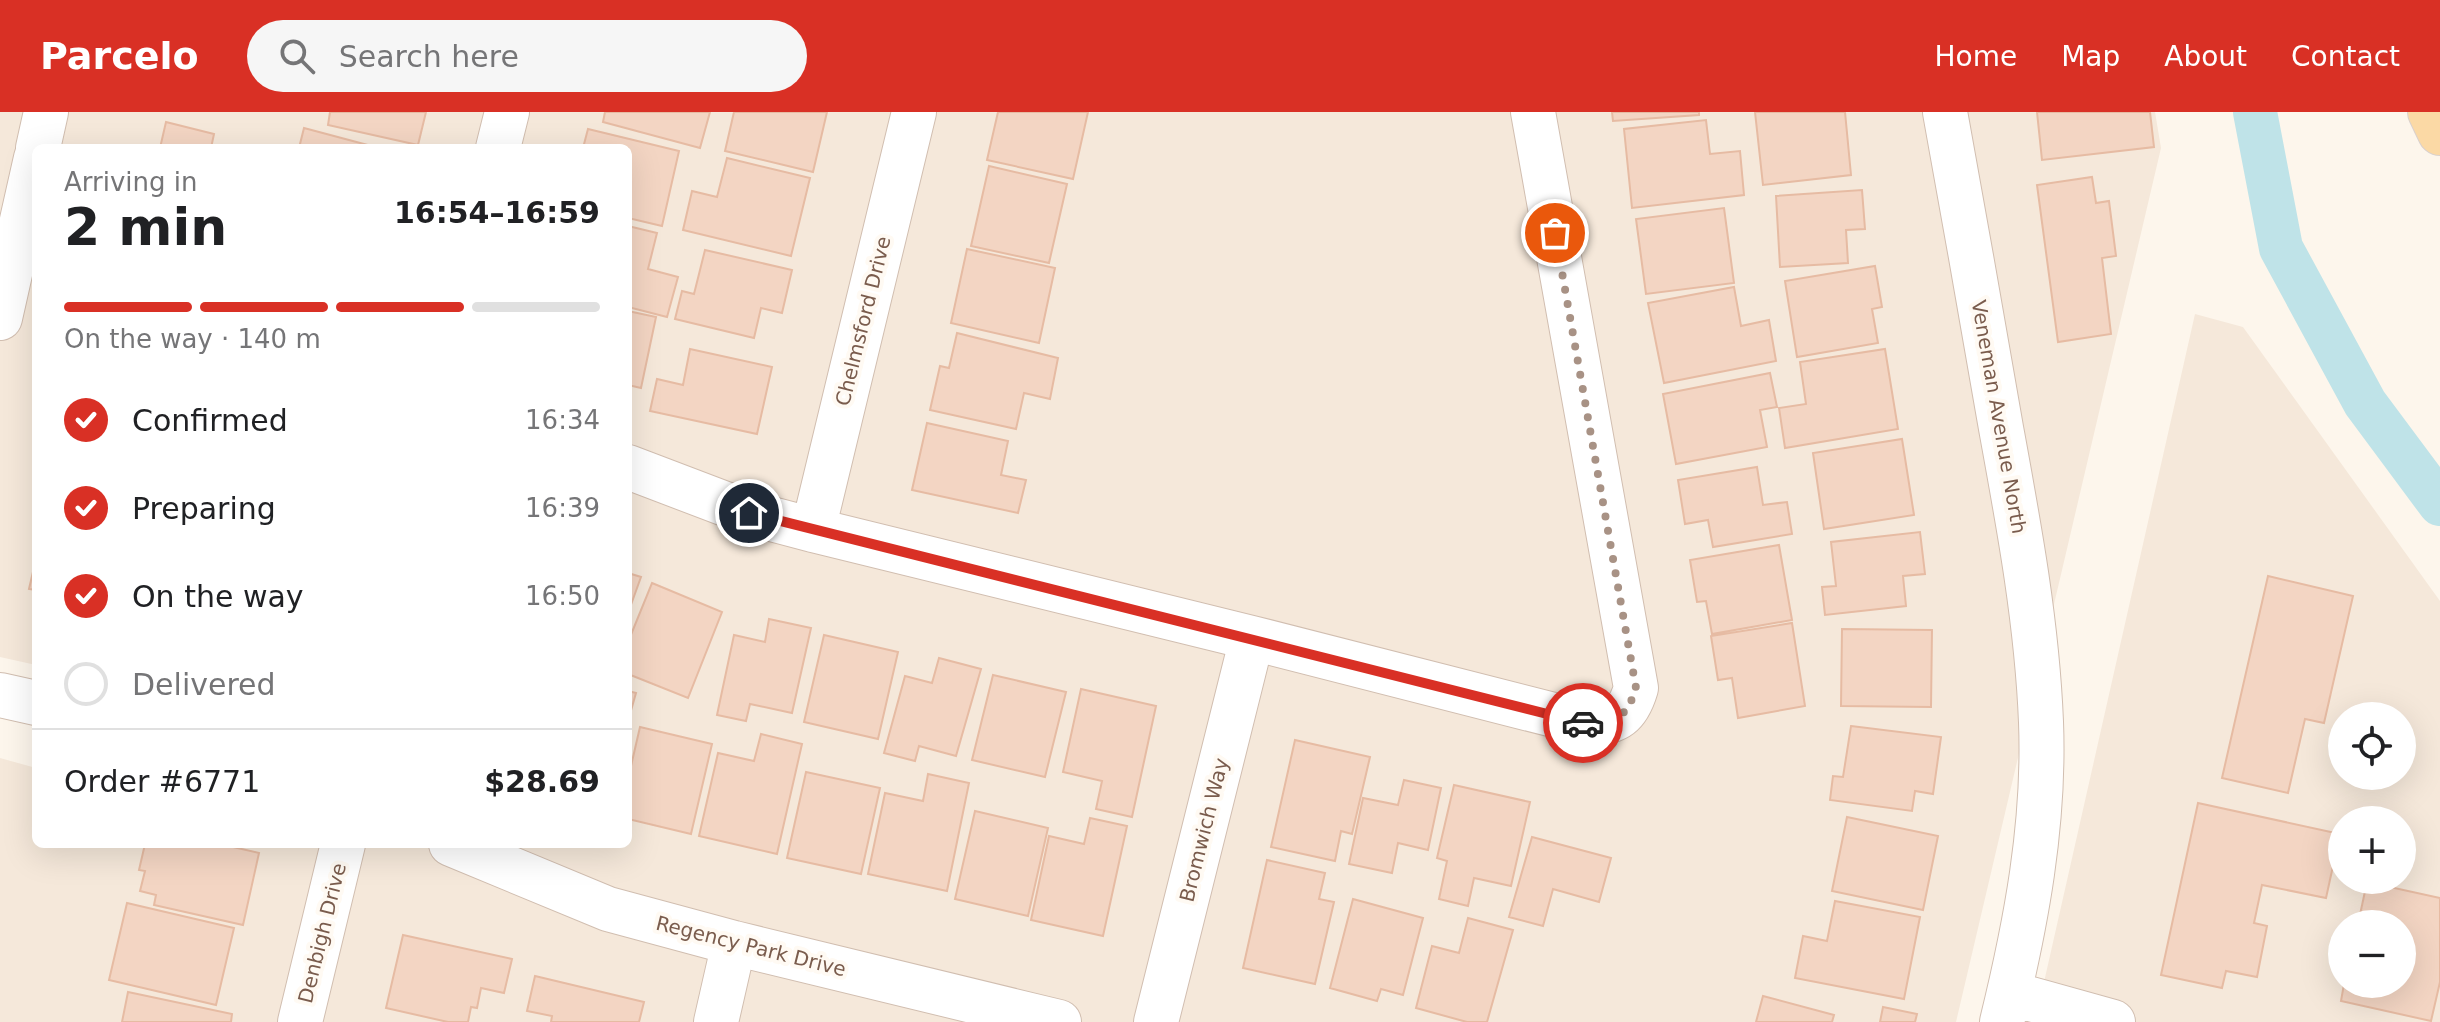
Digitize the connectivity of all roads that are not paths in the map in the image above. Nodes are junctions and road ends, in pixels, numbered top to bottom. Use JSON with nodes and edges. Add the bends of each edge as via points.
{"nodes":[{"id":1,"x":46,"y":112,"type":"edge"},
{"id":2,"x":507,"y":112,"type":"edge"},
{"id":3,"x":914,"y":112,"type":"edge"},
{"id":4,"x":1533,"y":112,"type":"edge"},
{"id":5,"x":1945,"y":112,"type":"edge"},
{"id":6,"x":2430,"y":112,"type":"edge"},
{"id":7,"x":2440,"y":133,"type":"edge"},
{"id":8,"x":39,"y":144,"type":"edge"},
{"id":9,"x":499,"y":144,"type":"edge"},
{"id":10,"x":32,"y":176,"type":"edge"},
{"id":11,"x":0,"y":318,"type":"edge"},
{"id":12,"x":632,"y":469,"type":"edge"},
{"id":13,"x":813,"y":530,"type":"junction"},
{"id":14,"x":1252,"y":638,"type":"junction"},
{"id":15,"x":0,"y":695,"type":"edge"},
{"id":16,"x":32,"y":702,"type":"edge"},
{"id":17,"x":342,"y":848,"type":"edge"},
{"id":18,"x":461,"y":848,"type":"edge"},
{"id":19,"x":734,"y":943,"type":"junction"},
{"id":20,"x":2006,"y":1007,"type":"edge"},
{"id":21,"x":300,"y":1022,"type":"edge"},
{"id":22,"x":716,"y":1022,"type":"edge"},
{"id":23,"x":1059,"y":1022,"type":"edge"},
{"id":24,"x":1156,"y":1022,"type":"edge"},
{"id":25,"x":2113,"y":1022,"type":"edge"}],
"edges":[{"from":1,"to":8,"type":"street"},
{"from":2,"to":9,"type":"street"},
{"from":3,"to":13,"type":"street","name":"Chelmsford Drive"},
{"from":4,"to":14,"type":"street","via":[[1636,688],[1631,704],[1607,724],[1589,724]]},
{"from":5,"to":20,"type":"street","name":"Veneman Avenue North","via":[[2019,525],[2041,724],[2030,888]]},
{"from":6,"to":7,"type":"main road"},
{"from":10,"to":11,"type":"street"},
{"from":12,"to":13,"type":"street","via":[[749,513]]},
{"from":13,"to":14,"type":"street"},
{"from":14,"to":24,"type":"street","name":"Bromwich Way"},
{"from":15,"to":16,"type":"street"},
{"from":17,"to":21,"type":"street","name":"Denbigh Drive"},
{"from":18,"to":19,"type":"street","name":"Regency Park Drive","via":[[608,909]]},
{"from":19,"to":22,"type":"street"},
{"from":19,"to":23,"type":"street","name":"Regency Park Drive"},
{"from":20,"to":25,"type":"street"}]}
